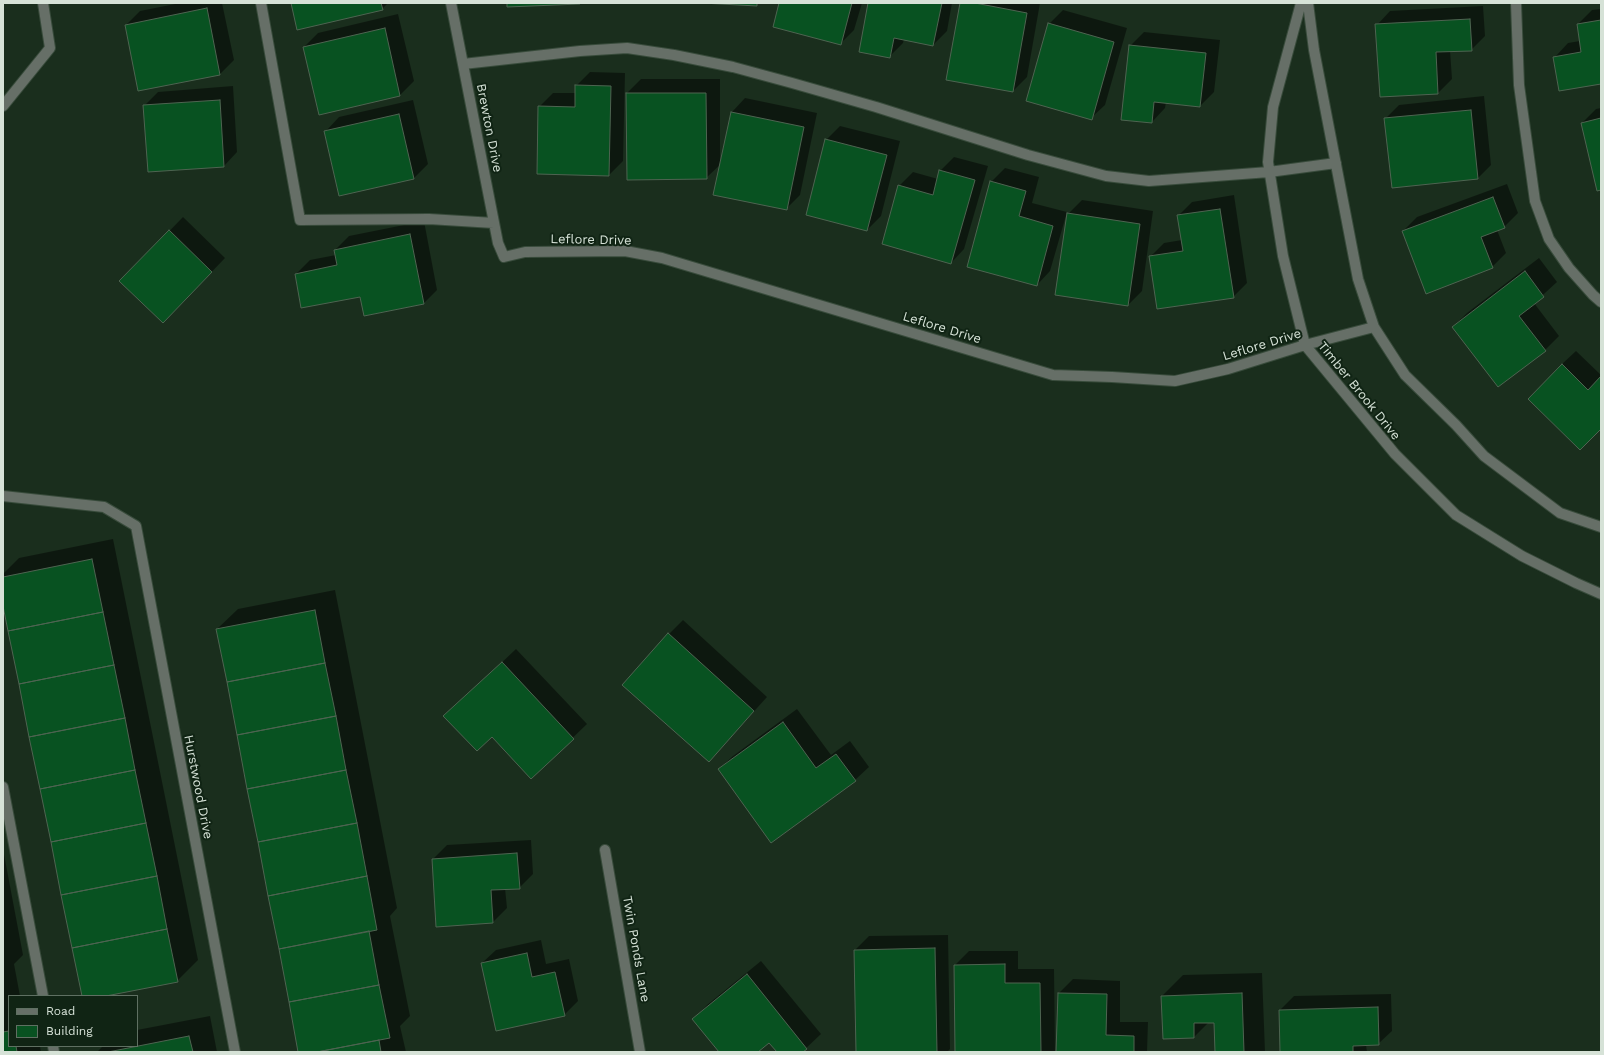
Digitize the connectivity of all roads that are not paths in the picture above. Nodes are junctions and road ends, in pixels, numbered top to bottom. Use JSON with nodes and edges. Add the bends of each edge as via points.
{"nodes":[{"id":1,"x":43,"y":3,"type":"edge"},
{"id":2,"x":261,"y":3,"type":"edge"},
{"id":3,"x":451,"y":3,"type":"edge"},
{"id":4,"x":1301,"y":3,"type":"edge"},
{"id":5,"x":1308,"y":3,"type":"edge"},
{"id":6,"x":1516,"y":3,"type":"edge"},
{"id":7,"x":463,"y":64,"type":"junction"},
{"id":8,"x":3,"y":106,"type":"edge"},
{"id":9,"x":1336,"y":163,"type":"junction"},
{"id":10,"x":1270,"y":172,"type":"junction"},
{"id":11,"x":494,"y":224,"type":"junction"},
{"id":12,"x":504,"y":257,"type":"joint"},
{"id":13,"x":1601,"y":302,"type":"edge"},
{"id":14,"x":1374,"y":327,"type":"junction"},
{"id":15,"x":1306,"y":345,"type":"junction"},
{"id":16,"x":3,"y":496,"type":"edge"},
{"id":17,"x":1601,"y":527,"type":"edge"},
{"id":18,"x":1601,"y":594,"type":"edge"},
{"id":19,"x":3,"y":787,"type":"edge"},
{"id":20,"x":605,"y":850,"type":"dead end"},
{"id":21,"x":43,"y":995,"type":"edge"},
{"id":22,"x":235,"y":1052,"type":"edge"},
{"id":23,"x":640,"y":1052,"type":"edge"}],
"edges":[{"from":1,"to":8,"type":"street","via":[[50,48]]},
{"from":2,"to":11,"type":"street","via":[[300,220],[429,219]]},
{"from":3,"to":7,"type":"street","name":"Brewton Drive"},
{"from":4,"to":10,"type":"street","name":"Timber Brook Drive","via":[[1273,107],[1268,162]]},
{"from":5,"to":9,"type":"street","via":[[1314,50]]},
{"from":6,"to":13,"type":"street","via":[[1519,85],[1535,201],[1549,239],[1569,268]]},
{"from":7,"to":10,"type":"street","via":[[627,48],[733,67],[1106,176],[1149,181]]},
{"from":7,"to":11,"type":"street","name":"Brewton Drive"},
{"from":9,"to":10,"type":"street"},
{"from":9,"to":14,"type":"street","via":[[1358,279]]},
{"from":10,"to":15,"type":"street","name":"Timber Brook Drive","via":[[1283,256]]},
{"from":11,"to":12,"type":"street","name":"Brewton Drive"},
{"from":12,"to":15,"type":"street","name":"Leflore Drive","via":[[525,252],[625,251],[662,258],[1054,375],[1175,381],[1228,369]]},
{"from":14,"to":15,"type":"street","name":"Leflore Drive"},
{"from":14,"to":17,"type":"street","via":[[1405,375],[1484,456],[1560,513]]},
{"from":15,"to":18,"type":"street","name":"Timber Brook Drive","via":[[1395,454],[1456,515],[1522,556]]},
{"from":16,"to":22,"type":"street","name":"Hurstwood Drive","via":[[104,507],[136,526]]},
{"from":19,"to":21,"type":"street"},
{"from":20,"to":23,"type":"street","name":"Twin Ponds Lane"}]}
